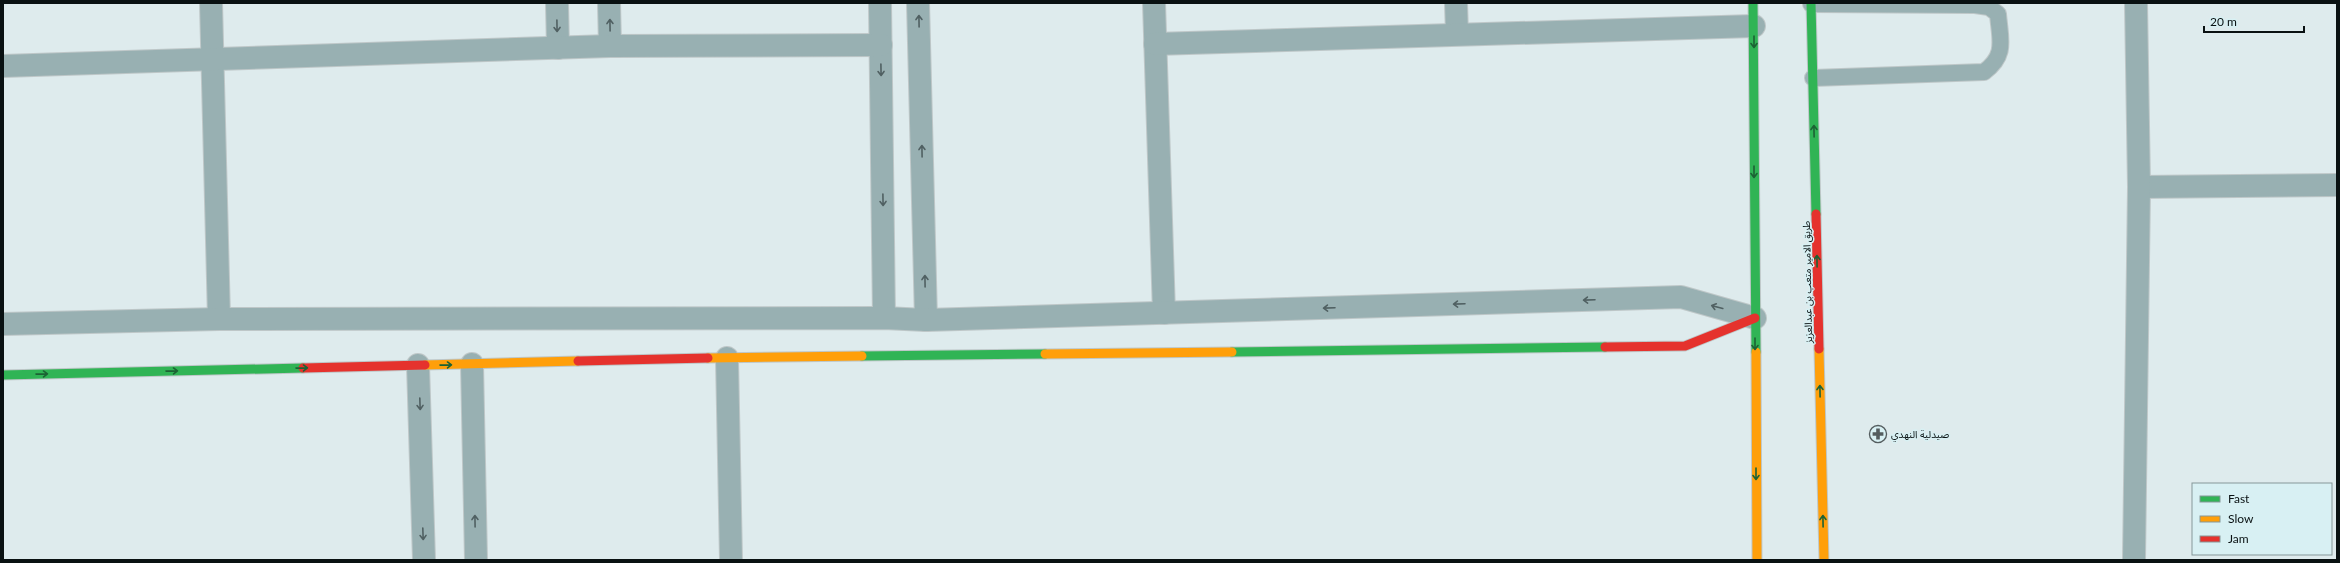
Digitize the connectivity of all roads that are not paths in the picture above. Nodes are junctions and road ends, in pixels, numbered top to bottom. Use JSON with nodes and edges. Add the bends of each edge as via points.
{"nodes":[{"id":1,"x":211,"y":3,"type":"edge"},
{"id":2,"x":557,"y":3,"type":"edge"},
{"id":3,"x":609,"y":3,"type":"edge"},
{"id":4,"x":880,"y":3,"type":"edge"},
{"id":5,"x":918,"y":3,"type":"edge"},
{"id":6,"x":1154,"y":3,"type":"edge"},
{"id":7,"x":1456,"y":3,"type":"edge"},
{"id":8,"x":1753,"y":3,"type":"edge"},
{"id":9,"x":2136,"y":3,"type":"edge"},
{"id":10,"x":1811,"y":4,"type":"edge"},
{"id":11,"x":1754,"y":26,"type":"junction"},
{"id":12,"x":1457,"y":34,"type":"junction"},
{"id":13,"x":1155,"y":44,"type":"junction"},
{"id":14,"x":881,"y":45,"type":"junction"},
{"id":15,"x":610,"y":46,"type":"junction"},
{"id":16,"x":558,"y":48,"type":"junction"},
{"id":17,"x":212,"y":60,"type":"junction"},
{"id":18,"x":3,"y":66,"type":"edge"},
{"id":19,"x":1813,"y":78,"type":"junction"},
{"id":20,"x":2337,"y":186,"type":"edge"},
{"id":21,"x":2139,"y":187,"type":"junction"},
{"id":22,"x":1164,"y":313,"type":"junction"},
{"id":23,"x":884,"y":318,"type":"junction"},
{"id":24,"x":1755,"y":318,"type":"junction"},
{"id":25,"x":219,"y":319,"type":"junction"},
{"id":26,"x":926,"y":320,"type":"junction"},
{"id":27,"x":3,"y":324,"type":"edge"},
{"id":28,"x":727,"y":358,"type":"junction"},
{"id":29,"x":472,"y":364,"type":"junction"},
{"id":30,"x":418,"y":365,"type":"junction"},
{"id":31,"x":3,"y":375,"type":"edge"},
{"id":32,"x":424,"y":560,"type":"edge"},
{"id":33,"x":476,"y":560,"type":"edge"},
{"id":34,"x":731,"y":560,"type":"edge"},
{"id":35,"x":1757,"y":560,"type":"edge"},
{"id":36,"x":1824,"y":560,"type":"edge"},
{"id":37,"x":2134,"y":560,"type":"edge"}],
"edges":[{"from":1,"to":17,"type":"street"},
{"from":2,"to":16,"type":"street","one_way":true},
{"from":15,"to":3,"type":"street","one_way":true},
{"from":4,"to":14,"type":"street"},
{"from":26,"to":5,"type":"street","one_way":true},
{"from":6,"to":13,"type":"street"},
{"from":7,"to":12,"type":"street"},
{"from":8,"to":11,"type":"street"},
{"from":9,"to":21,"type":"street"},
{"from":10,"to":19,"type":"street","name":"طريق الامير متعب بن عبدالعزيز"},
{"from":10,"to":19,"type":"lane","via":[[1989,7],[1998,14],[2000,53],[1994,64],[1984,72]]},
{"from":11,"to":12,"type":"street"},
{"from":11,"to":24,"type":"street","one_way":true},
{"from":12,"to":13,"type":"street"},
{"from":13,"to":22,"type":"street"},
{"from":14,"to":15,"type":"street"},
{"from":14,"to":23,"type":"street","one_way":true},
{"from":15,"to":16,"type":"street"},
{"from":16,"to":17,"type":"street"},
{"from":17,"to":18,"type":"street"},
{"from":17,"to":25,"type":"street"},
{"from":36,"to":19,"type":"street","name":"طريق الامير متعب بن عبدالعزيز","one_way":true},
{"from":20,"to":21,"type":"street"},
{"from":21,"to":37,"type":"street"},
{"from":24,"to":22,"type":"street","one_way":true,"via":[[1681,297]]},
{"from":22,"to":26,"type":"street"},
{"from":23,"to":25,"type":"street"},
{"from":23,"to":26,"type":"street"},
{"from":24,"to":28,"type":"street","via":[[1684,346]]},
{"from":24,"to":35,"type":"street","one_way":true},
{"from":25,"to":27,"type":"street"},
{"from":28,"to":29,"type":"street"},
{"from":28,"to":34,"type":"street"},
{"from":30,"to":29,"type":"street","one_way":true},
{"from":33,"to":29,"type":"street","one_way":true},
{"from":31,"to":30,"type":"street","one_way":true},
{"from":30,"to":32,"type":"street","one_way":true}]}
